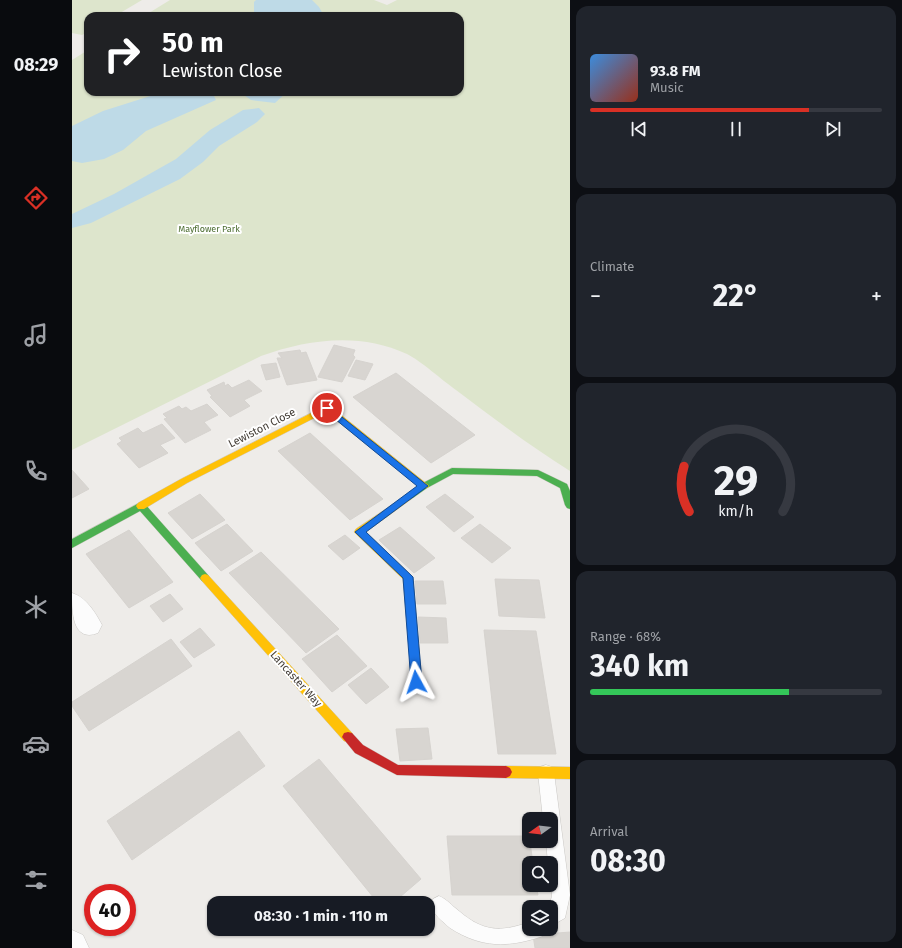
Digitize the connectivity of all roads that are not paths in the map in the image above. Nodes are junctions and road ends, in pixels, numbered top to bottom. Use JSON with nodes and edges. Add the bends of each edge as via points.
{"nodes":[{"id":1,"x":424,"y":486,"type":"junction"},
{"id":2,"x":570,"y":505,"type":"edge"},
{"id":3,"x":141,"y":506,"type":"junction"},
{"id":4,"x":72,"y":544,"type":"edge"},
{"id":5,"x":72,"y":603,"type":"edge"},
{"id":6,"x":88,"y":625,"type":"dead end"},
{"id":7,"x":416,"y":682,"type":"dead end"},
{"id":8,"x":546,"y":773,"type":"junction"},
{"id":9,"x":570,"y":773,"type":"edge"},
{"id":10,"x":440,"y":905,"type":"dead end"},
{"id":11,"x":558,"y":911,"type":"edge"},
{"id":12,"x":526,"y":936,"type":"edge"}],
"edges":[{"from":1,"to":2,"type":"street","via":[[452,471],[538,473],[564,486]]},
{"from":1,"to":3,"type":"street","name":"Lewiston Close","via":[[327,408],[184,481]]},
{"from":1,"to":7,"type":"street","via":[[360,532],[408,577]]},
{"from":3,"to":4,"type":"street"},
{"from":3,"to":8,"type":"street","name":"Lancaster Way","via":[[359,749],[397,770]]},
{"from":5,"to":6,"type":"street"},
{"from":8,"to":9,"type":"street","name":"Lancaster Way"},
{"from":8,"to":11,"type":"lane","via":[[562,896]]},
{"from":10,"to":12,"type":"lane","via":[[474,938],[489,945],[504,947]]}]}
